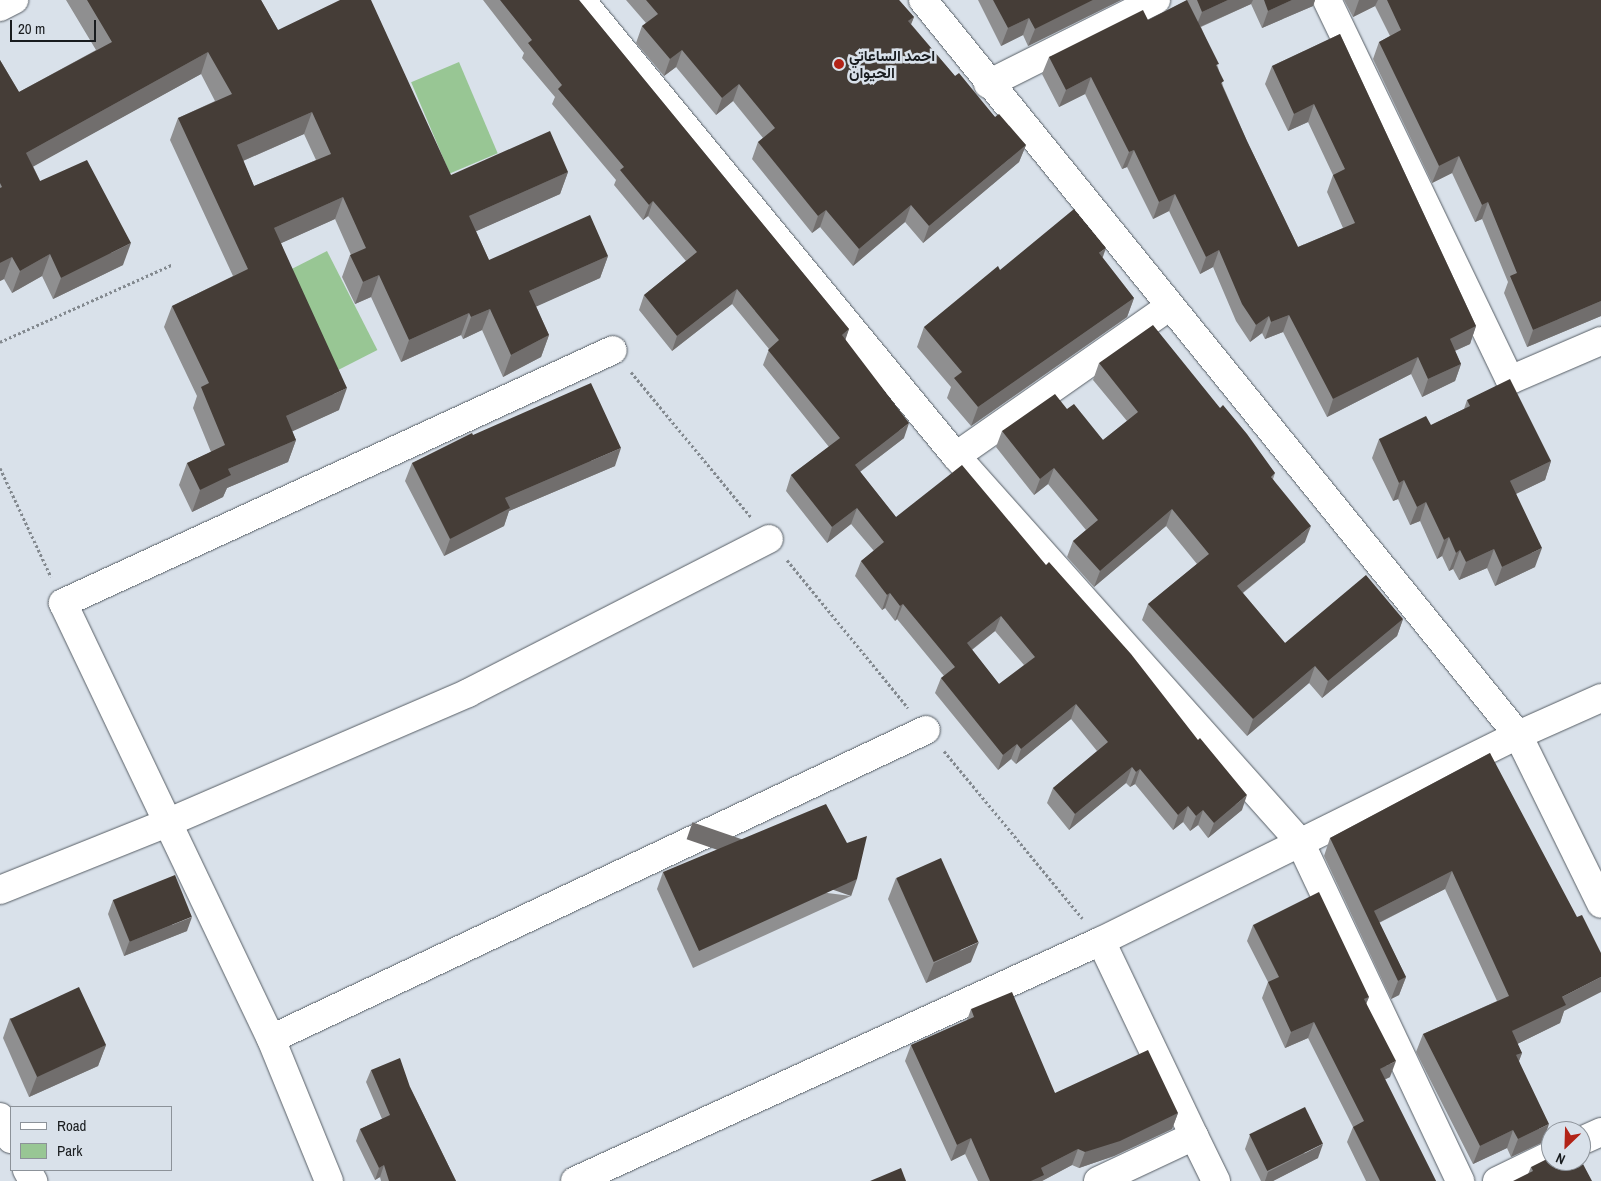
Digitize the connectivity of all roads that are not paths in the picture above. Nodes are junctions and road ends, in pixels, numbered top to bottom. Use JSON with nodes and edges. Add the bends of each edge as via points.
{"nodes":[{"id":1,"x":14,"y":0,"type":"edge"},
{"id":2,"x":581,"y":0,"type":"edge"},
{"id":3,"x":922,"y":0,"type":"edge"},
{"id":4,"x":1156,"y":0,"type":"edge"},
{"id":5,"x":1327,"y":0,"type":"edge"},
{"id":6,"x":0,"y":7,"type":"edge"},
{"id":7,"x":988,"y":84,"type":"junction"},
{"id":8,"x":1169,"y":307,"type":"junction"},
{"id":9,"x":1601,"y":341,"type":"edge"},
{"id":10,"x":613,"y":350,"type":"dead end"},
{"id":11,"x":956,"y":456,"type":"junction"},
{"id":12,"x":769,"y":539,"type":"dead end"},
{"id":13,"x":1601,"y":698,"type":"edge"},
{"id":14,"x":926,"y":730,"type":"dead end"},
{"id":15,"x":1518,"y":735,"type":"junction"},
{"id":16,"x":169,"y":822,"type":"junction"},
{"id":17,"x":1300,"y":842,"type":"junction"},
{"id":18,"x":0,"y":890,"type":"edge"},
{"id":19,"x":1601,"y":904,"type":"edge"},
{"id":20,"x":1101,"y":941,"type":"junction"},
{"id":21,"x":271,"y":1039,"type":"junction"},
{"id":22,"x":0,"y":1117,"type":"edge"},
{"id":23,"x":1194,"y":1136,"type":"junction"},
{"id":24,"x":10,"y":1137,"type":"edge"},
{"id":25,"x":1541,"y":1160,"type":"edge"},
{"id":26,"x":329,"y":1181,"type":"edge"},
{"id":27,"x":575,"y":1181,"type":"edge"},
{"id":28,"x":1098,"y":1181,"type":"edge"},
{"id":29,"x":1216,"y":1181,"type":"edge"},
{"id":30,"x":1460,"y":1181,"type":"edge"},
{"id":31,"x":1497,"y":1181,"type":"edge"}],
"edges":[{"from":1,"to":6,"type":"street"},
{"from":2,"to":11,"type":"street"},
{"from":3,"to":7,"type":"street"},
{"from":4,"to":7,"type":"street"},
{"from":5,"to":9,"type":"street","via":[[1510,380]]},
{"from":7,"to":8,"type":"street"},
{"from":8,"to":11,"type":"street"},
{"from":8,"to":15,"type":"street"},
{"from":10,"to":16,"type":"street","via":[[63,603]]},
{"from":11,"to":17,"type":"street"},
{"from":12,"to":16,"type":"street","via":[[468,693]]},
{"from":13,"to":15,"type":"street"},
{"from":14,"to":21,"type":"street"},
{"from":15,"to":17,"type":"street"},
{"from":15,"to":19,"type":"street"},
{"from":16,"to":18,"type":"street"},
{"from":16,"to":21,"type":"street"},
{"from":17,"to":20,"type":"street"},
{"from":17,"to":30,"type":"street"},
{"from":20,"to":23,"type":"street"},
{"from":20,"to":27,"type":"street"},
{"from":21,"to":26,"type":"street"},
{"from":22,"to":24,"type":"street"},
{"from":23,"to":28,"type":"street"},
{"from":23,"to":29,"type":"street"},
{"from":25,"to":31,"type":"street"}]}
